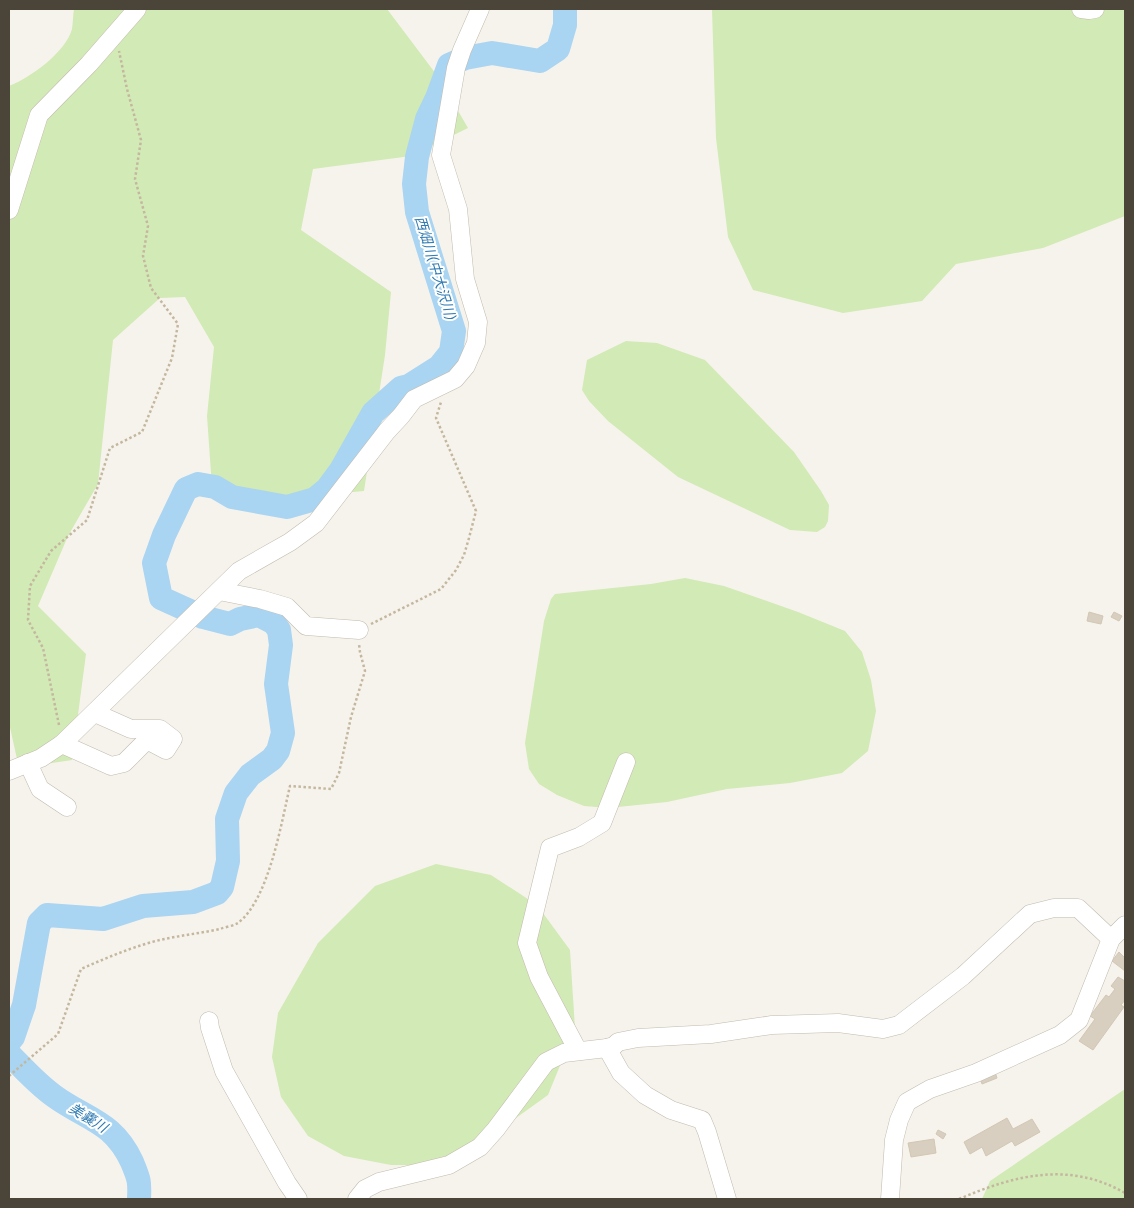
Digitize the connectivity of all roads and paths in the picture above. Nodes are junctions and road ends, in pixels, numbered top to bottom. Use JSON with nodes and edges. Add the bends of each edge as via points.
{"nodes":[{"id":1,"x":137,"y":9,"type":"edge"},
{"id":2,"x":480,"y":9,"type":"edge"},
{"id":3,"x":1081,"y":9,"type":"edge"},
{"id":4,"x":1095,"y":9,"type":"edge"},
{"id":5,"x":116,"y":34,"type":"junction"},
{"id":6,"x":9,"y":210,"type":"edge"},
{"id":7,"x":446,"y":384,"type":"junction"},
{"id":8,"x":219,"y":591,"type":"junction"},
{"id":9,"x":359,"y":630,"type":"junction"},
{"id":10,"x":95,"y":713,"type":"junction"},
{"id":11,"x":62,"y":744,"type":"junction"},
{"id":12,"x":626,"y":762,"type":"dead end"},
{"id":13,"x":28,"y":763,"type":"junction"},
{"id":14,"x":9,"y":771,"type":"edge"},
{"id":15,"x":67,"y":807,"type":"dead end"},
{"id":16,"x":1125,"y":926,"type":"edge"},
{"id":17,"x":1111,"y":939,"type":"junction"},
{"id":18,"x":208,"y":1021,"type":"dead end"},
{"id":19,"x":607,"y":1048,"type":"junction"},
{"id":20,"x":578,"y":1052,"type":"junction"},
{"id":21,"x":9,"y":1076,"type":"edge"},
{"id":22,"x":1125,"y":1193,"type":"edge"},
{"id":23,"x":298,"y":1199,"type":"edge"},
{"id":24,"x":357,"y":1199,"type":"edge"},
{"id":25,"x":727,"y":1199,"type":"edge"},
{"id":26,"x":890,"y":1199,"type":"edge"},
{"id":27,"x":960,"y":1199,"type":"edge"}],
"edges":[{"from":1,"to":5,"type":"street"},
{"from":2,"to":7,"type":"street","via":[[456,68],[441,155],[458,209],[465,279],[478,322],[476,343],[466,366]]},
{"from":3,"to":4,"type":"street"},
{"from":5,"to":6,"type":"street","via":[[39,115]]},
{"from":5,"to":11,"type":"path","via":[[141,140],[135,179],[148,226],[143,256],[151,288],[178,324],[172,358],[142,432],[110,448],[87,520],[51,550],[30,586],[28,620],[43,648]]},
{"from":7,"to":8,"type":"street","via":[[414,398],[316,523],[239,571]]},
{"from":7,"to":9,"type":"path","via":[[436,418],[476,511],[464,555],[441,588]]},
{"from":8,"to":9,"type":"street","via":[[287,607],[306,626]]},
{"from":8,"to":10,"type":"street"},
{"from":9,"to":21,"type":"path","via":[[365,671],[339,772],[331,789],[290,786],[262,890],[250,910],[236,924],[154,942],[80,969],[58,1034]]},
{"from":10,"to":11,"type":"street"},
{"from":10,"to":11,"type":"street","via":[[131,729],[160,729],[173,739],[166,750],[147,740],[124,763],[111,766]]},
{"from":11,"to":13,"type":"street"},
{"from":12,"to":20,"type":"street","via":[[602,823],[579,837],[550,848],[527,943],[539,977]]},
{"from":13,"to":14,"type":"street"},
{"from":13,"to":15,"type":"street","via":[[40,789]]},
{"from":16,"to":17,"type":"street"},
{"from":17,"to":19,"type":"street","via":[[1078,908],[1054,908],[1030,914],[963,976],[899,1024],[883,1029],[838,1023],[772,1025],[711,1034],[638,1038]]},
{"from":17,"to":26,"type":"street","via":[[1079,1020],[1060,1035],[976,1073],[930,1089],[908,1102],[894,1140]]},
{"from":18,"to":23,"type":"street","via":[[224,1071]]},
{"from":19,"to":20,"type":"street"},
{"from":19,"to":25,"type":"street","via":[[621,1073],[645,1095],[671,1110],[702,1120]]},
{"from":20,"to":24,"type":"street","via":[[564,1053],[546,1062],[480,1147],[449,1165],[379,1182],[364,1189]]},
{"from":22,"to":27,"type":"path","via":[[1090,1178],[1045,1174],[991,1186]]}]}
